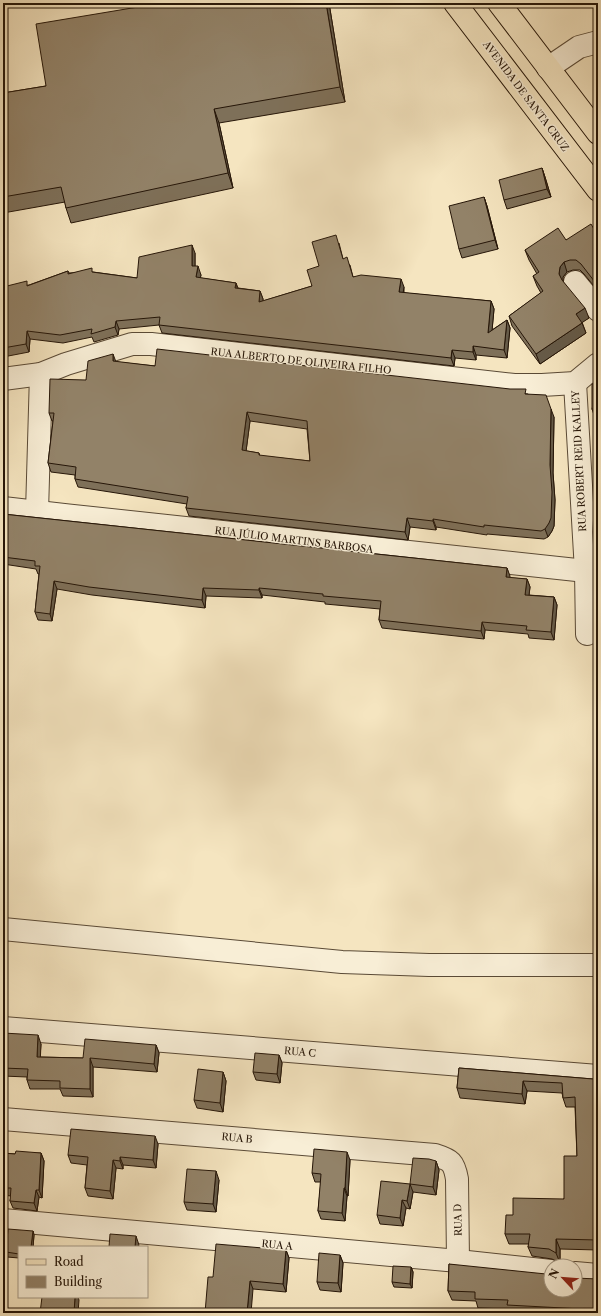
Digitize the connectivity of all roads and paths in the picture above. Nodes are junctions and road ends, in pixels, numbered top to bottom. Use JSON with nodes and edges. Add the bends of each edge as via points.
{"nodes":[{"id":1,"x":455,"y":3,"type":"edge"},
{"id":2,"x":499,"y":3,"type":"edge"},
{"id":3,"x":598,"y":42,"type":"edge"},
{"id":4,"x":548,"y":68,"type":"junction"},
{"id":5,"x":598,"y":133,"type":"edge"},
{"id":6,"x":598,"y":190,"type":"edge"},
{"id":7,"x":575,"y":282,"type":"dead end"},
{"id":8,"x":598,"y":310,"type":"edge"},
{"id":9,"x":598,"y":364,"type":"edge"},
{"id":10,"x":41,"y":374,"type":"junction"},
{"id":11,"x":3,"y":379,"type":"edge"},
{"id":12,"x":575,"y":383,"type":"junction"},
{"id":13,"x":3,"y":508,"type":"edge"},
{"id":14,"x":37,"y":512,"type":"junction"},
{"id":15,"x":586,"y":571,"type":"junction"},
{"id":16,"x":587,"y":634,"type":"dead end"},
{"id":17,"x":3,"y":929,"type":"edge"},
{"id":18,"x":598,"y":965,"type":"edge"},
{"id":19,"x":3,"y":1028,"type":"edge"},
{"id":20,"x":598,"y":1076,"type":"edge"},
{"id":21,"x":3,"y":1119,"type":"edge"},
{"id":22,"x":457,"y":1178,"type":"joint"},
{"id":23,"x":3,"y":1220,"type":"edge"},
{"id":24,"x":458,"y":1261,"type":"junction"},
{"id":25,"x":543,"y":1270,"type":"edge"},
{"id":26,"x":583,"y":1274,"type":"edge"},
{"id":27,"x":598,"y":1275,"type":"edge"}],
"edges":[{"from":1,"to":6,"type":"main road","name":"AVENIDA DE SANTA CRUZ"},
{"from":2,"to":4,"type":"main road"},
{"from":3,"to":4,"type":"street","via":[[579,47]]},
{"from":4,"to":5,"type":"main road"},
{"from":7,"to":8,"type":"street"},
{"from":9,"to":12,"type":"street"},
{"from":10,"to":11,"type":"street","name":"RUA ALBERTO DE OLIVEIRA FILHO"},
{"from":10,"to":12,"type":"street","name":"RUA ALBERTO DE OLIVEIRA FILHO","via":[[132,344],[151,344],[514,385]]},
{"from":10,"to":14,"type":"street"},
{"from":12,"to":15,"type":"street","name":"RUA ROBERT REID KALLEY"},
{"from":13,"to":14,"type":"street","name":"RUA JÚLIO MARTINS BARBOSA"},
{"from":14,"to":15,"type":"street","name":"RUA JÚLIO MARTINS BARBOSA"},
{"from":15,"to":16,"type":"street","name":"RUA ROBERT REID KALLEY"},
{"from":17,"to":18,"type":"street","via":[[342,962]]},
{"from":19,"to":20,"type":"street","name":"RUA C"},
{"from":21,"to":22,"type":"street","name":"RUA B","via":[[435,1154],[452,1163]]},
{"from":22,"to":24,"type":"street","name":"RUA D"},
{"from":23,"to":24,"type":"street","name":"RUA A"},
{"from":24,"to":25,"type":"street","name":"RUA A"},
{"from":26,"to":27,"type":"street"}]}
